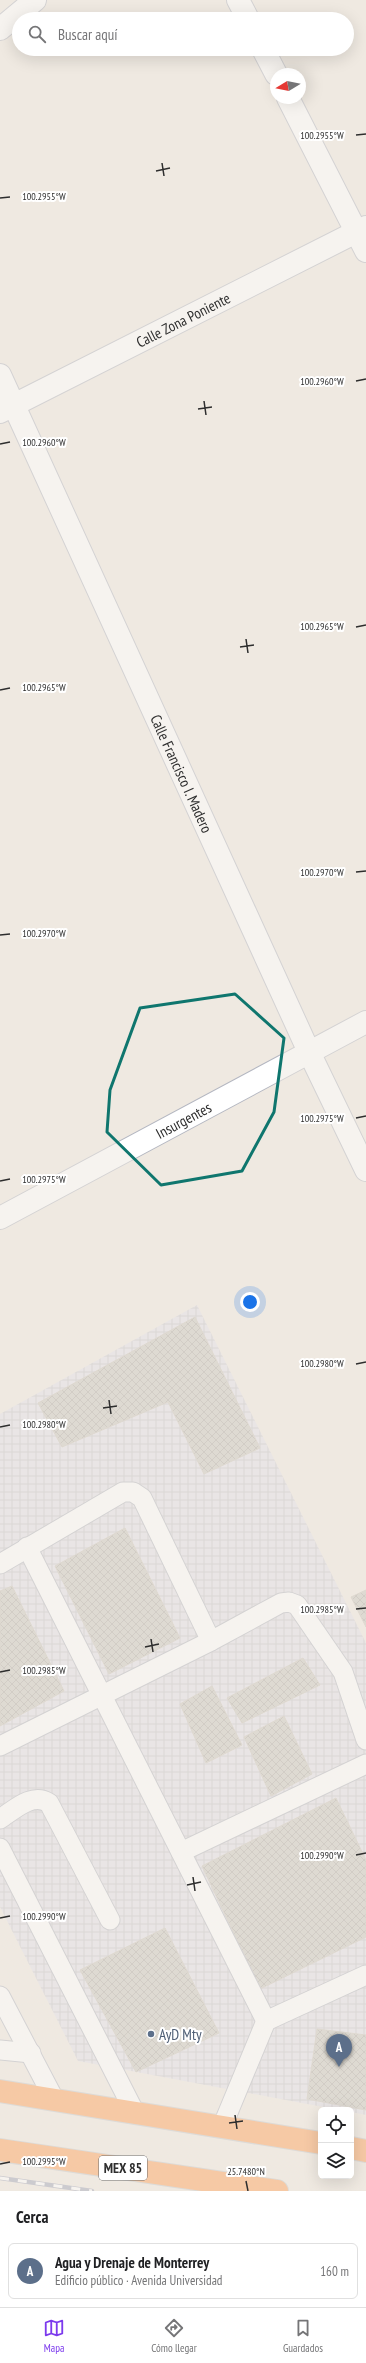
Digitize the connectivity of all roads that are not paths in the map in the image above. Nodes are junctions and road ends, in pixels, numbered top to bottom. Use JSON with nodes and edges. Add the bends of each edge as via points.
{"nodes":[{"id":1,"x":35,"y":0,"type":"edge"},
{"id":2,"x":238,"y":0,"type":"edge"},
{"id":3,"x":21,"y":12,"type":"edge"},
{"id":4,"x":244,"y":12,"type":"edge"},
{"id":5,"x":12,"y":19,"type":"edge"},
{"id":6,"x":0,"y":29,"type":"edge"},
{"id":7,"x":267,"y":56,"type":"edge"},
{"id":8,"x":273,"y":68,"type":"edge"},
{"id":9,"x":291,"y":104,"type":"edge"},
{"id":10,"x":361,"y":229,"type":"edge"},
{"id":11,"x":366,"y":251,"type":"edge"},
{"id":12,"x":0,"y":375,"type":"edge"},
{"id":13,"x":7,"y":408,"type":"edge"},
{"id":14,"x":366,"y":1022,"type":"edge"},
{"id":15,"x":309,"y":1052,"type":"junction"},
{"id":16,"x":366,"y":1170,"type":"edge"},
{"id":17,"x":0,"y":1218,"type":"edge"},
{"id":18,"x":27,"y":1547,"type":"junction"},
{"id":19,"x":0,"y":1564,"type":"edge"},
{"id":20,"x":211,"y":1641,"type":"junction"},
{"id":21,"x":102,"y":1695,"type":"junction"},
{"id":22,"x":366,"y":1740,"type":"edge"},
{"id":23,"x":0,"y":1746,"type":"edge"},
{"id":24,"x":366,"y":1764,"type":"edge"},
{"id":25,"x":0,"y":1819,"type":"edge"},
{"id":26,"x":0,"y":1848,"type":"edge"},
{"id":27,"x":181,"y":1852,"type":"junction"},
{"id":28,"x":110,"y":1920,"type":"dead end"},
{"id":29,"x":366,"y":1975,"type":"edge"},
{"id":30,"x":0,"y":1996,"type":"edge"},
{"id":31,"x":266,"y":2021,"type":"junction"},
{"id":32,"x":0,"y":2050,"type":"edge"},
{"id":33,"x":31,"y":2053,"type":"junction"},
{"id":34,"x":0,"y":2091,"type":"edge"},
{"id":35,"x":54,"y":2100,"type":"junction"},
{"id":36,"x":135,"y":2113,"type":"junction"},
{"id":37,"x":222,"y":2127,"type":"junction"},
{"id":38,"x":318,"y":2143,"type":"edge"},
{"id":39,"x":354,"y":2149,"type":"edge"},
{"id":40,"x":0,"y":2150,"type":"edge"},
{"id":41,"x":366,"y":2151,"type":"edge"},
{"id":42,"x":277,"y":2191,"type":"edge"}],
"edges":[{"from":1,"to":3,"type":"street"},
{"from":2,"to":4,"type":"street"},
{"from":5,"to":6,"type":"street"},
{"from":7,"to":8,"type":"street"},
{"from":9,"to":10,"type":"street"},
{"from":10,"to":11,"type":"street"},
{"from":10,"to":13,"type":"street","name":"Calle Zona Poniente"},
{"from":12,"to":13,"type":"street","name":"Calle Francisco I. Madero"},
{"from":13,"to":15,"type":"street","name":"Calle Francisco I. Madero"},
{"from":14,"to":15,"type":"street","name":"Insurgentes"},
{"from":15,"to":16,"type":"street","name":"Calle Francisco I. Madero"},
{"from":15,"to":17,"type":"street","name":"Insurgentes"},
{"from":18,"to":19,"type":"lane"},
{"from":18,"to":20,"type":"lane","via":[[123,1492],[136,1494],[142,1498]]},
{"from":18,"to":21,"type":"lane"},
{"from":20,"to":21,"type":"lane"},
{"from":20,"to":22,"type":"lane","via":[[281,1603],[297,1605],[343,1672]]},
{"from":21,"to":23,"type":"lane"},
{"from":21,"to":27,"type":"lane"},
{"from":24,"to":27,"type":"lane"},
{"from":25,"to":28,"type":"lane","via":[[31,1799],[49,1803]]},
{"from":26,"to":36,"type":"lane"},
{"from":27,"to":31,"type":"lane"},
{"from":29,"to":31,"type":"lane"},
{"from":30,"to":33,"type":"lane"},
{"from":31,"to":37,"type":"lane"},
{"from":32,"to":33,"type":"lane"},
{"from":33,"to":35,"type":"lane"},
{"from":34,"to":35,"type":"highway"},
{"from":35,"to":36,"type":"highway"},
{"from":36,"to":37,"type":"highway"},
{"from":37,"to":38,"type":"highway"},
{"from":39,"to":41,"type":"highway"},
{"from":40,"to":42,"type":"highway","number":"MEX 85"}]}
